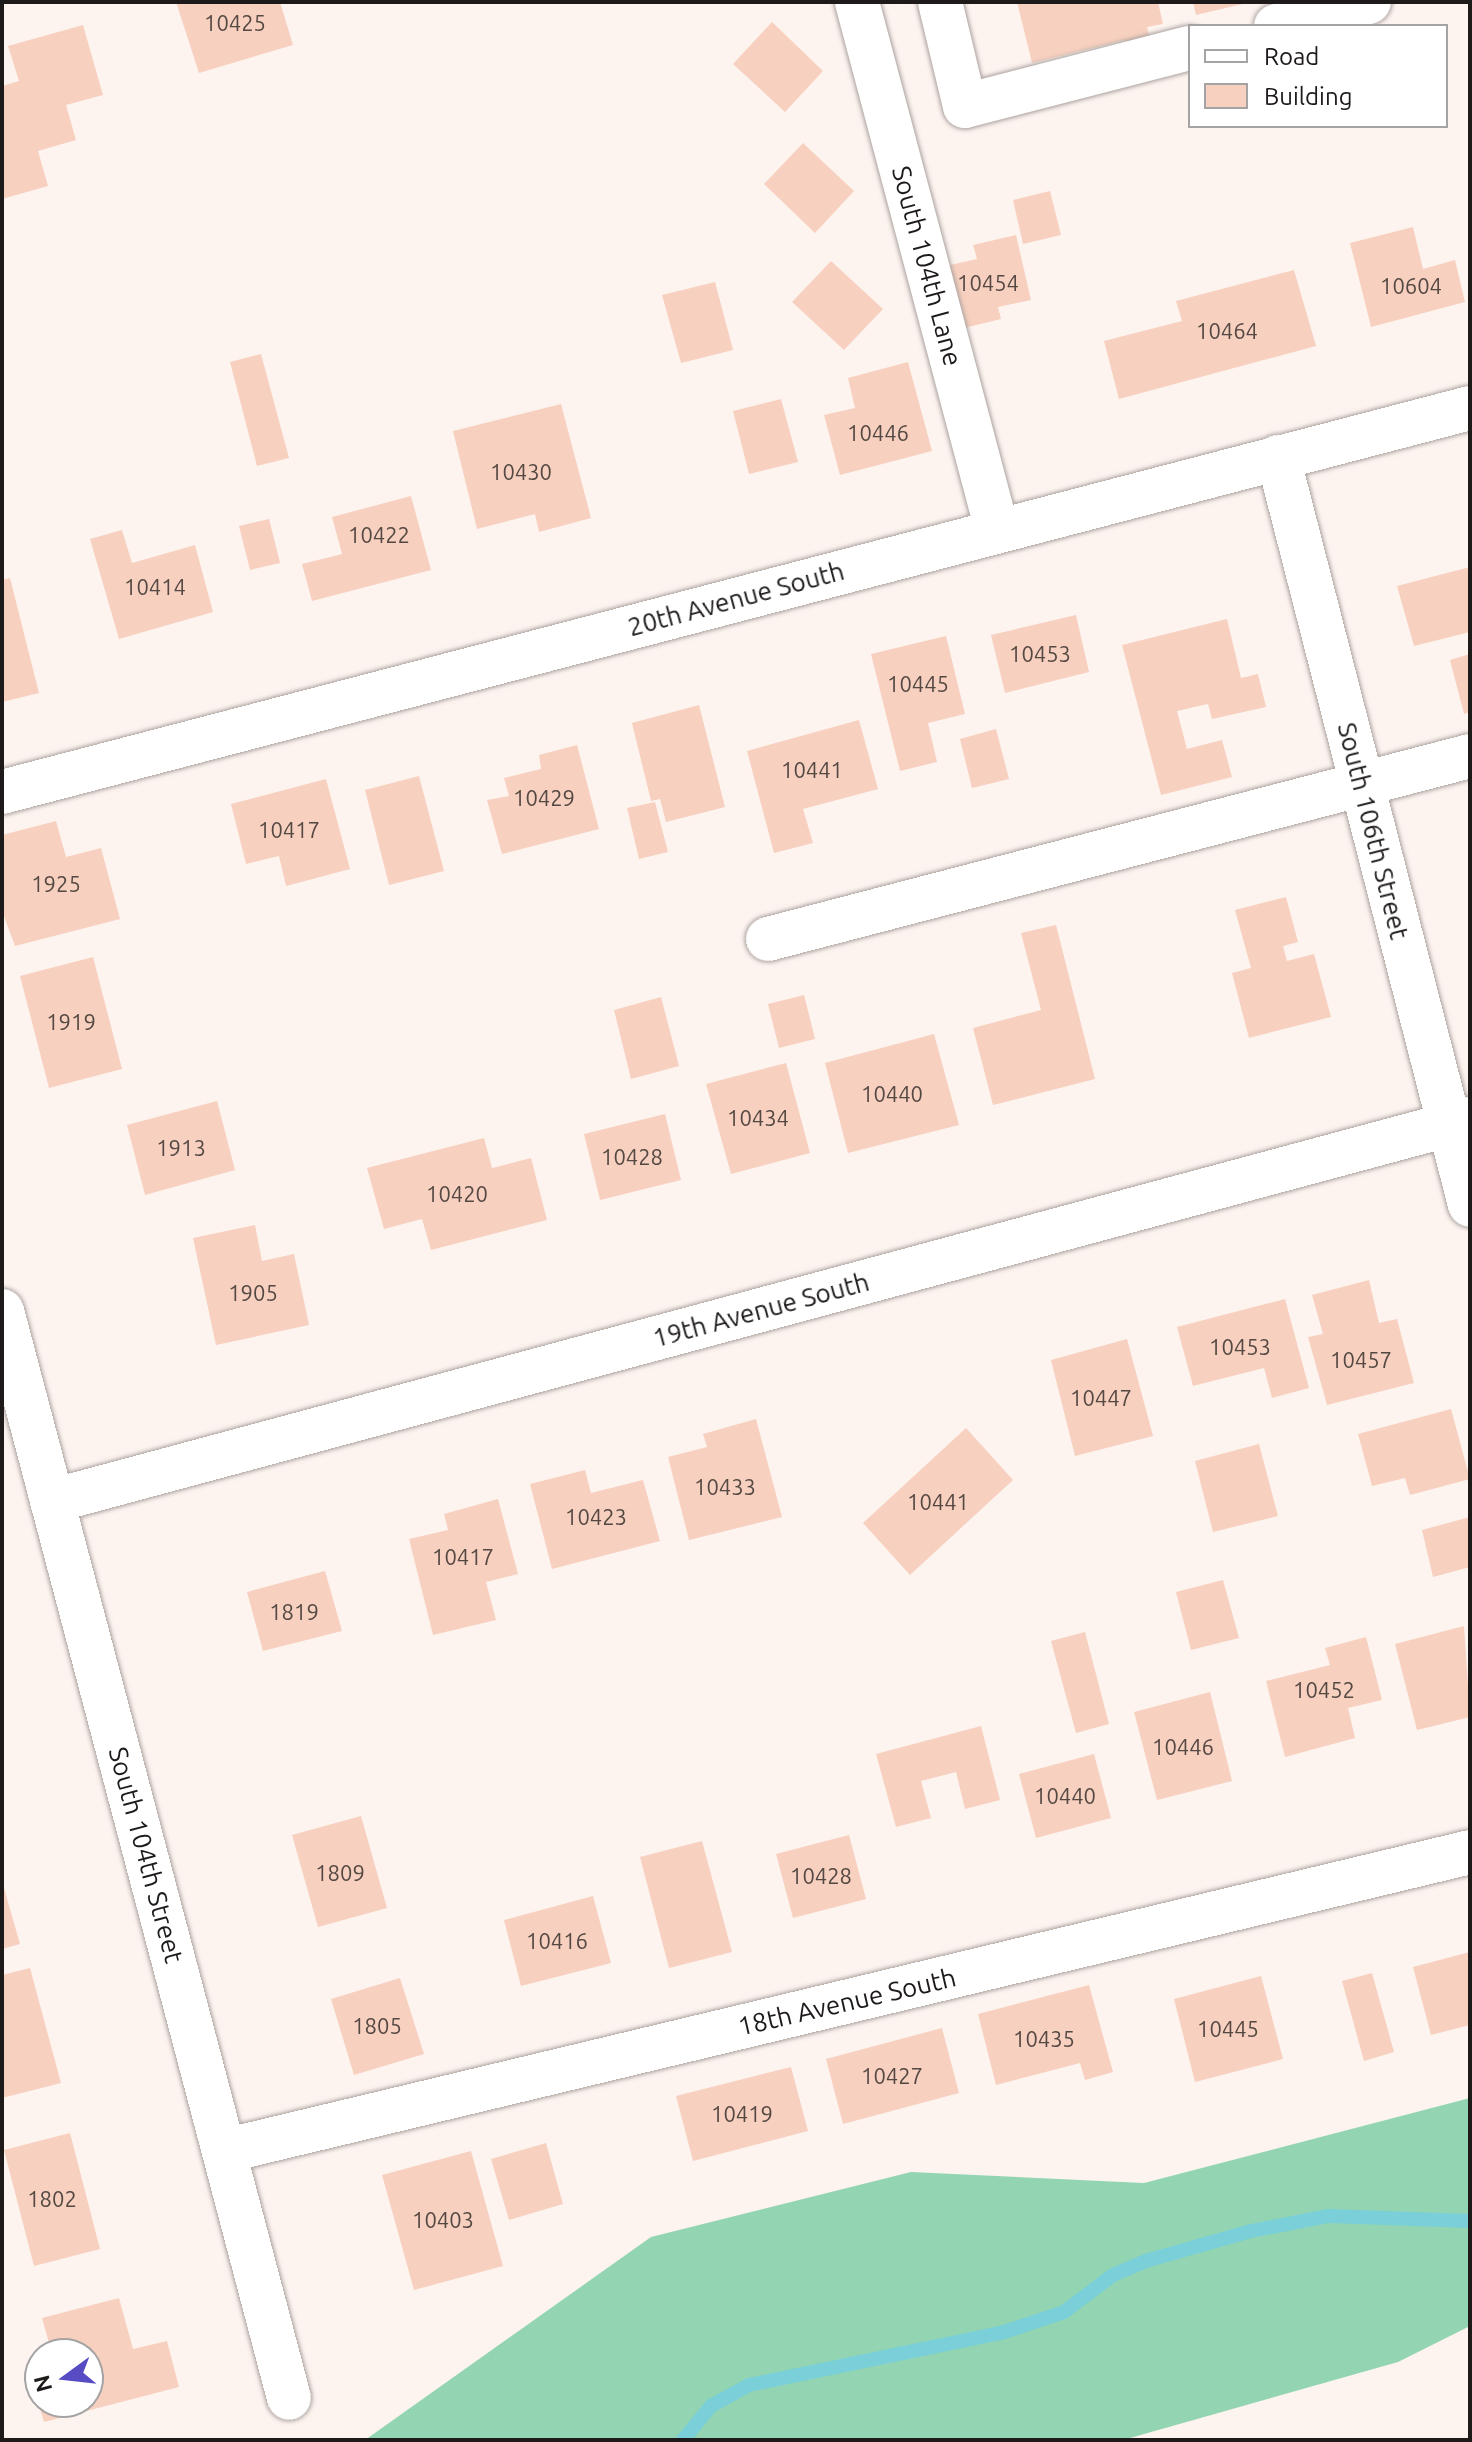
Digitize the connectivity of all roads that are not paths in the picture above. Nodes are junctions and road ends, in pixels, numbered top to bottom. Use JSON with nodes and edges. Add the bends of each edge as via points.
{"nodes":[{"id":1,"x":857,"y":2,"type":"edge"},
{"id":2,"x":940,"y":2,"type":"edge"},
{"id":3,"x":1369,"y":2,"type":"edge"},
{"id":4,"x":1284,"y":24,"type":"edge"},
{"id":5,"x":1188,"y":49,"type":"edge"},
{"id":6,"x":1470,"y":408,"type":"edge"},
{"id":7,"x":1278,"y":457,"type":"junction"},
{"id":8,"x":997,"y":530,"type":"junction"},
{"id":9,"x":1470,"y":756,"type":"edge"},
{"id":10,"x":1361,"y":783,"type":"junction"},
{"id":11,"x":2,"y":792,"type":"edge"},
{"id":12,"x":768,"y":939,"type":"dead end"},
{"id":13,"x":1459,"y":1121,"type":"edge"},
{"id":14,"x":1470,"y":1205,"type":"edge"},
{"id":15,"x":2,"y":1311,"type":"edge"},
{"id":16,"x":52,"y":1501,"type":"junction"},
{"id":17,"x":1470,"y":1852,"type":"edge"},
{"id":18,"x":224,"y":2151,"type":"junction"},
{"id":19,"x":289,"y":2398,"type":"dead end"}],
"edges":[{"from":1,"to":8,"type":"street","name":"South 104th Lane"},
{"from":2,"to":5,"type":"street","via":[[965,106]]},
{"from":3,"to":4,"type":"street"},
{"from":6,"to":7,"type":"street","name":"20th Avenue South"},
{"from":7,"to":8,"type":"street","name":"20th Avenue South"},
{"from":7,"to":10,"type":"street","name":"South 106th Street"},
{"from":8,"to":11,"type":"street","name":"20th Avenue South"},
{"from":9,"to":10,"type":"street"},
{"from":10,"to":12,"type":"street"},
{"from":10,"to":13,"type":"street","name":"South 106th Street"},
{"from":13,"to":14,"type":"street","name":"South 106th Street"},
{"from":13,"to":16,"type":"street","name":"19th Avenue South"},
{"from":15,"to":16,"type":"street","name":"South 104th Street"},
{"from":16,"to":18,"type":"street","name":"South 104th Street"},
{"from":17,"to":18,"type":"street","name":"18th Avenue South"},
{"from":18,"to":19,"type":"street","name":"South 104th Street"}]}
